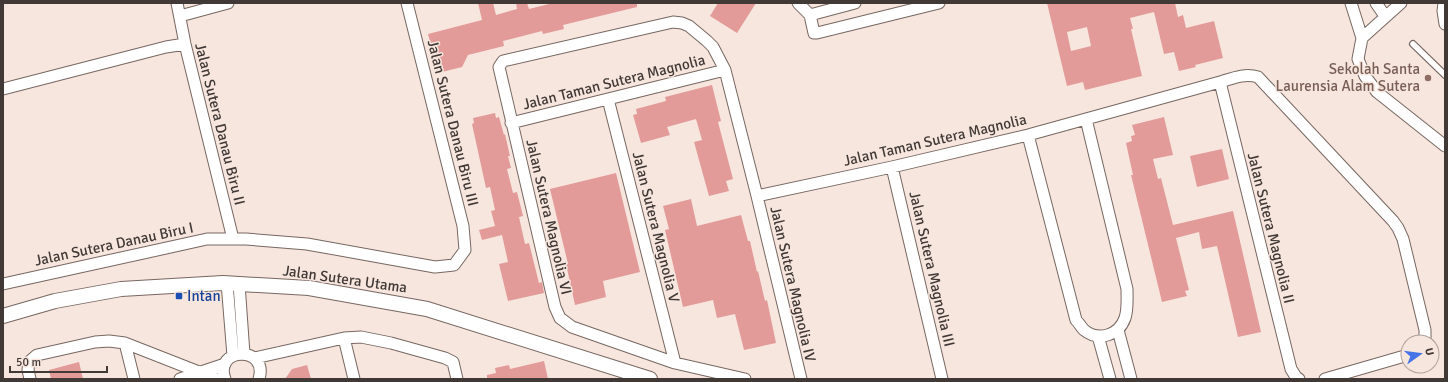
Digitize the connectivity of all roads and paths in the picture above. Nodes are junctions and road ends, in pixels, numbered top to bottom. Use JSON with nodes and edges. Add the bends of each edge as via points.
{"nodes":[{"id":1,"x":178,"y":3,"type":"edge"},
{"id":2,"x":228,"y":3,"type":"edge"},
{"id":3,"x":407,"y":3,"type":"edge"},
{"id":4,"x":798,"y":3,"type":"edge"},
{"id":5,"x":855,"y":3,"type":"edge"},
{"id":6,"x":939,"y":3,"type":"edge"},
{"id":7,"x":1351,"y":3,"type":"edge"},
{"id":8,"x":1376,"y":3,"type":"edge"},
{"id":9,"x":1400,"y":3,"type":"edge"},
{"id":10,"x":1444,"y":3,"type":"edge"},
{"id":11,"x":810,"y":15,"type":"junction"},
{"id":12,"x":180,"y":16,"type":"junction"},
{"id":13,"x":1385,"y":16,"type":"junction"},
{"id":14,"x":1445,"y":24,"type":"edge"},
{"id":15,"x":1362,"y":38,"type":"junction"},
{"id":16,"x":185,"y":44,"type":"junction"},
{"id":17,"x":1413,"y":44,"type":"dead end"},
{"id":18,"x":725,"y":70,"type":"junction"},
{"id":19,"x":1445,"y":75,"type":"edge"},
{"id":20,"x":1220,"y":82,"type":"junction"},
{"id":21,"x":3,"y":89,"type":"edge"},
{"id":22,"x":608,"y":99,"type":"junction"},
{"id":23,"x":1086,"y":119,"type":"junction"},
{"id":24,"x":511,"y":123,"type":"junction"},
{"id":25,"x":1028,"y":135,"type":"junction"},
{"id":26,"x":1445,"y":146,"type":"edge"},
{"id":27,"x":892,"y":167,"type":"junction"},
{"id":28,"x":757,"y":196,"type":"junction"},
{"id":29,"x":233,"y":239,"type":"junction"},
{"id":30,"x":465,"y":250,"type":"joint"},
{"id":31,"x":233,"y":283,"type":"junction"},
{"id":32,"x":3,"y":284,"type":"edge"},
{"id":33,"x":3,"y":316,"type":"edge"},
{"id":34,"x":1118,"y":330,"type":"junction"},
{"id":35,"x":1425,"y":334,"type":"edge"},
{"id":36,"x":1098,"y":336,"type":"junction"},
{"id":37,"x":344,"y":338,"type":"junction"},
{"id":38,"x":125,"y":344,"type":"junction"},
{"id":39,"x":287,"y":351,"type":"junction"},
{"id":40,"x":244,"y":354,"type":"junction"},
{"id":41,"x":233,"y":356,"type":"junction"},
{"id":42,"x":1400,"y":357,"type":"edge"},
{"id":43,"x":255,"y":358,"type":"junction"},
{"id":44,"x":675,"y":363,"type":"junction"},
{"id":45,"x":225,"y":364,"type":"junction"},
{"id":46,"x":199,"y":373,"type":"junction"},
{"id":47,"x":260,"y":374,"type":"edge"},
{"id":48,"x":30,"y":379,"type":"edge"},
{"id":49,"x":134,"y":379,"type":"edge"},
{"id":50,"x":180,"y":379,"type":"edge"},
{"id":51,"x":217,"y":379,"type":"edge"},
{"id":52,"x":224,"y":379,"type":"edge"},
{"id":53,"x":354,"y":379,"type":"edge"},
{"id":54,"x":457,"y":379,"type":"edge"},
{"id":55,"x":650,"y":379,"type":"edge"},
{"id":56,"x":745,"y":379,"type":"edge"},
{"id":57,"x":800,"y":379,"type":"edge"},
{"id":58,"x":942,"y":379,"type":"edge"},
{"id":59,"x":1110,"y":379,"type":"edge"},
{"id":60,"x":1131,"y":379,"type":"edge"},
{"id":61,"x":1299,"y":379,"type":"edge"},
{"id":62,"x":1326,"y":379,"type":"edge"}],
"edges":[{"from":1,"to":12,"type":"street","name":"Jalan Sutera Danau Biru II"},
{"from":2,"to":12,"type":"street"},
{"from":3,"to":30,"type":"street","name":"Jalan Sutera Danau Biru III","via":[[463,226]]},
{"from":4,"to":11,"type":"street"},
{"from":5,"to":11,"type":"street"},
{"from":6,"to":11,"type":"street","via":[[817,33],[814,31]]},
{"from":7,"to":15,"type":"street"},
{"from":8,"to":13,"type":"street"},
{"from":9,"to":13,"type":"street"},
{"from":10,"to":14,"type":"street"},
{"from":12,"to":16,"type":"street","name":"Jalan Sutera Danau Biru II"},
{"from":13,"to":15,"type":"street"},
{"from":15,"to":26,"type":"street","via":[[1358,59],[1365,76],[1377,92]]},
{"from":16,"to":21,"type":"street"},
{"from":16,"to":29,"type":"street","name":"Jalan Sutera Danau Biru II"},
{"from":17,"to":19,"type":"lane"},
{"from":18,"to":22,"type":"street","name":"Jalan Taman Sutera Magnolia"},
{"from":18,"to":24,"type":"street","name":"Jalan Taman Sutera Magnolia","via":[[707,41],[689,26],[673,22],[503,61],[499,67]]},
{"from":18,"to":28,"type":"street","name":"Jalan Taman Sutera Magnolia"},
{"from":20,"to":23,"type":"street","name":"Jalan Taman Sutera Magnolia"},
{"from":20,"to":35,"type":"street","name":"Jalan Taman Sutera Magnolia","via":[[1244,75],[1258,77],[1393,221],[1403,239]]},
{"from":20,"to":61,"type":"street","name":"Jalan Sutera Magnolia II","via":[[1291,369]]},
{"from":22,"to":24,"type":"street","name":"Jalan Taman Sutera Magnolia"},
{"from":22,"to":44,"type":"street","name":"Jalan Sutera Magnolia V"},
{"from":23,"to":25,"type":"street","name":"Jalan Taman Sutera Magnolia"},
{"from":23,"to":34,"type":"street","via":[[1127,289],[1128,304],[1125,318]]},
{"from":24,"to":44,"type":"street","name":"Jalan Sutera Magnolia VI","via":[[555,307],[560,318],[572,327]]},
{"from":25,"to":27,"type":"street","name":"Jalan Taman Sutera Magnolia"},
{"from":25,"to":36,"type":"street","via":[[1076,320],[1084,330]]},
{"from":27,"to":28,"type":"street","name":"Jalan Taman Sutera Magnolia"},
{"from":27,"to":58,"type":"street","name":"Jalan Sutera Magnolia III"},
{"from":28,"to":57,"type":"street","name":"Jalan Sutera Magnolia IV"},
{"from":29,"to":30,"type":"street","name":"Jalan Sutera Danau Biru I","via":[[307,244],[435,267],[454,265]]},
{"from":29,"to":32,"type":"street","name":"Jalan Sutera Danau Biru I","via":[[207,239]]},
{"from":31,"to":33,"type":"street","name":"Jalan Sutera Utama","via":[[121,289],[55,301]]},
{"from":31,"to":40,"type":"street"},
{"from":31,"to":41,"type":"street"},
{"from":31,"to":55,"type":"street","name":"Jalan Sutera Utama","via":[[309,288],[427,309]]},
{"from":34,"to":36,"type":"street"},
{"from":34,"to":60,"type":"street"},
{"from":36,"to":59,"type":"street"},
{"from":37,"to":39,"type":"street"},
{"from":37,"to":53,"type":"street"},
{"from":37,"to":54,"type":"street","via":[[376,340],[444,358],[454,365]]},
{"from":38,"to":46,"type":"street"},
{"from":38,"to":48,"type":"street","via":[[96,342],[38,355],[29,362]]},
{"from":38,"to":49,"type":"street"},
{"from":39,"to":43,"type":"street"},
{"from":39,"to":47,"type":"street"},
{"from":40,"to":41,"type":"street"},
{"from":40,"to":43,"type":"street"},
{"from":41,"to":45,"type":"street"},
{"from":42,"to":62,"type":"street"},
{"from":43,"to":47,"type":"street"},
{"from":44,"to":56,"type":"street"},
{"from":45,"to":46,"type":"street"},
{"from":45,"to":52,"type":"street"},
{"from":46,"to":50,"type":"street"},
{"from":46,"to":51,"type":"street"}]}
